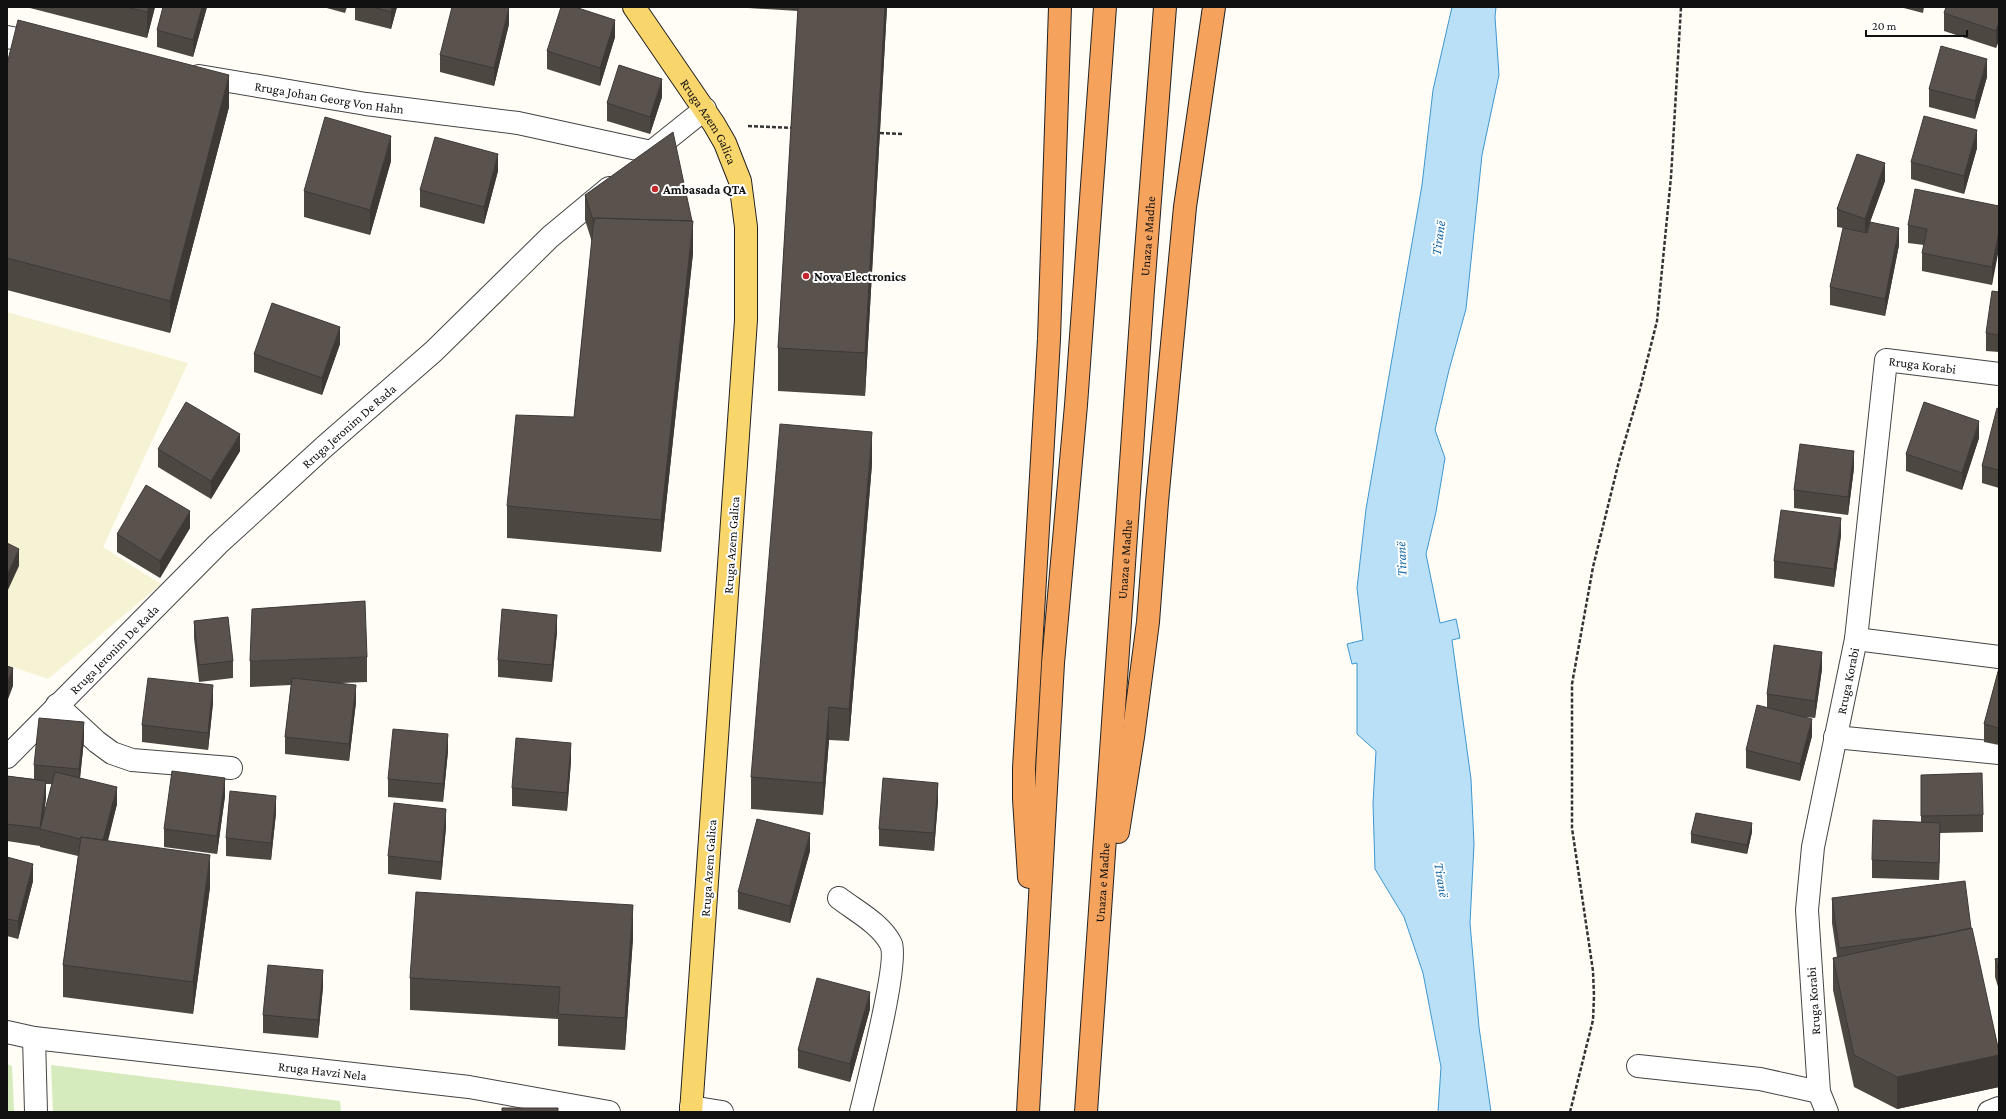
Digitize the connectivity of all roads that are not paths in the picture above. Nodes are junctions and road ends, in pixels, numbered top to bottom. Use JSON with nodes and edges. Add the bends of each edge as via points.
{"nodes":[{"id":1,"x":634,"y":7,"type":"edge"},
{"id":2,"x":1060,"y":7,"type":"edge"},
{"id":3,"x":1105,"y":7,"type":"edge"},
{"id":4,"x":1165,"y":7,"type":"edge"},
{"id":5,"x":1214,"y":7,"type":"edge"},
{"id":6,"x":7,"y":37,"type":"edge"},
{"id":7,"x":60,"y":48,"type":"edge"},
{"id":8,"x":182,"y":72,"type":"edge"},
{"id":9,"x":709,"y":117,"type":"junction"},
{"id":10,"x":652,"y":152,"type":"junction"},
{"id":11,"x":1999,"y":374,"type":"edge"},
{"id":12,"x":1856,"y":639,"type":"junction"},
{"id":13,"x":1999,"y":657,"type":"edge"},
{"id":14,"x":57,"y":704,"type":"junction"},
{"id":15,"x":1836,"y":738,"type":"junction"},
{"id":16,"x":1999,"y":753,"type":"edge"},
{"id":17,"x":7,"y":757,"type":"edge"},
{"id":18,"x":231,"y":768,"type":"dead end"},
{"id":19,"x":839,"y":898,"type":"dead end"},
{"id":20,"x":1036,"y":966,"type":"junction"},
{"id":21,"x":1096,"y":969,"type":"junction"},
{"id":22,"x":7,"y":1032,"type":"edge"},
{"id":23,"x":34,"y":1038,"type":"junction"},
{"id":24,"x":1638,"y":1066,"type":"dead end"},
{"id":25,"x":1819,"y":1092,"type":"junction"},
{"id":26,"x":1999,"y":1108,"type":"edge"},
{"id":27,"x":691,"y":1110,"type":"edge"},
{"id":28,"x":36,"y":1112,"type":"edge"},
{"id":29,"x":609,"y":1112,"type":"edge"},
{"id":30,"x":722,"y":1112,"type":"edge"},
{"id":31,"x":861,"y":1112,"type":"edge"},
{"id":32,"x":1028,"y":1112,"type":"edge"},
{"id":33,"x":1086,"y":1112,"type":"edge"},
{"id":34,"x":1827,"y":1112,"type":"edge"},
{"id":35,"x":1989,"y":1112,"type":"edge"}],
"edges":[{"from":1,"to":9,"type":"main road","name":"Rruga Azem Galica"},
{"from":2,"to":20,"type":"highway","via":[[1049,339],[1024,768]]},
{"from":3,"to":20,"type":"highway","via":[[1076,405],[1053,663]]},
{"from":4,"to":21,"type":"highway","name":"Unaza e Madhe","via":[[1142,298]]},
{"from":5,"to":21,"type":"highway","via":[[1184,207],[1148,622],[1133,737]]},
{"from":6,"to":7,"type":"street"},
{"from":8,"to":10,"type":"street","name":"Rruga Johan Georg Von Hahn","via":[[366,104],[518,123]]},
{"from":9,"to":10,"type":"street","name":"Rruga Jeronim De Rada"},
{"from":9,"to":27,"type":"main road","name":"Rruga Azem Galica","via":[[725,143],[740,181],[746,227],[746,320]]},
{"from":10,"to":14,"type":"street","name":"Rruga Jeronim De Rada","via":[[550,237],[434,351],[218,544]]},
{"from":11,"to":12,"type":"street","name":"Rruga Korabi","via":[[1886,360]]},
{"from":12,"to":13,"type":"street"},
{"from":12,"to":15,"type":"street","name":"Rruga Korabi"},
{"from":14,"to":17,"type":"street","name":"Rruga Jeronim De Rada"},
{"from":14,"to":18,"type":"street","via":[[112,753],[132,760]]},
{"from":15,"to":16,"type":"street"},
{"from":15,"to":25,"type":"street","name":"Rruga Korabi","via":[[1813,847],[1807,910]]},
{"from":19,"to":31,"type":"street","via":[[880,929],[892,945],[890,982]]},
{"from":20,"to":32,"type":"highway"},
{"from":21,"to":33,"type":"highway","name":"Unaza e Madhe"},
{"from":22,"to":23,"type":"street","name":"Rruga Havzi Nela"},
{"from":23,"to":28,"type":"street"},
{"from":23,"to":29,"type":"street","name":"Rruga Havzi Nela","via":[[469,1087]]},
{"from":24,"to":25,"type":"street","via":[[1760,1079]]},
{"from":25,"to":34,"type":"street","name":"Rruga Korabi"},
{"from":26,"to":35,"type":"street"},
{"from":27,"to":30,"type":"street"}]}
